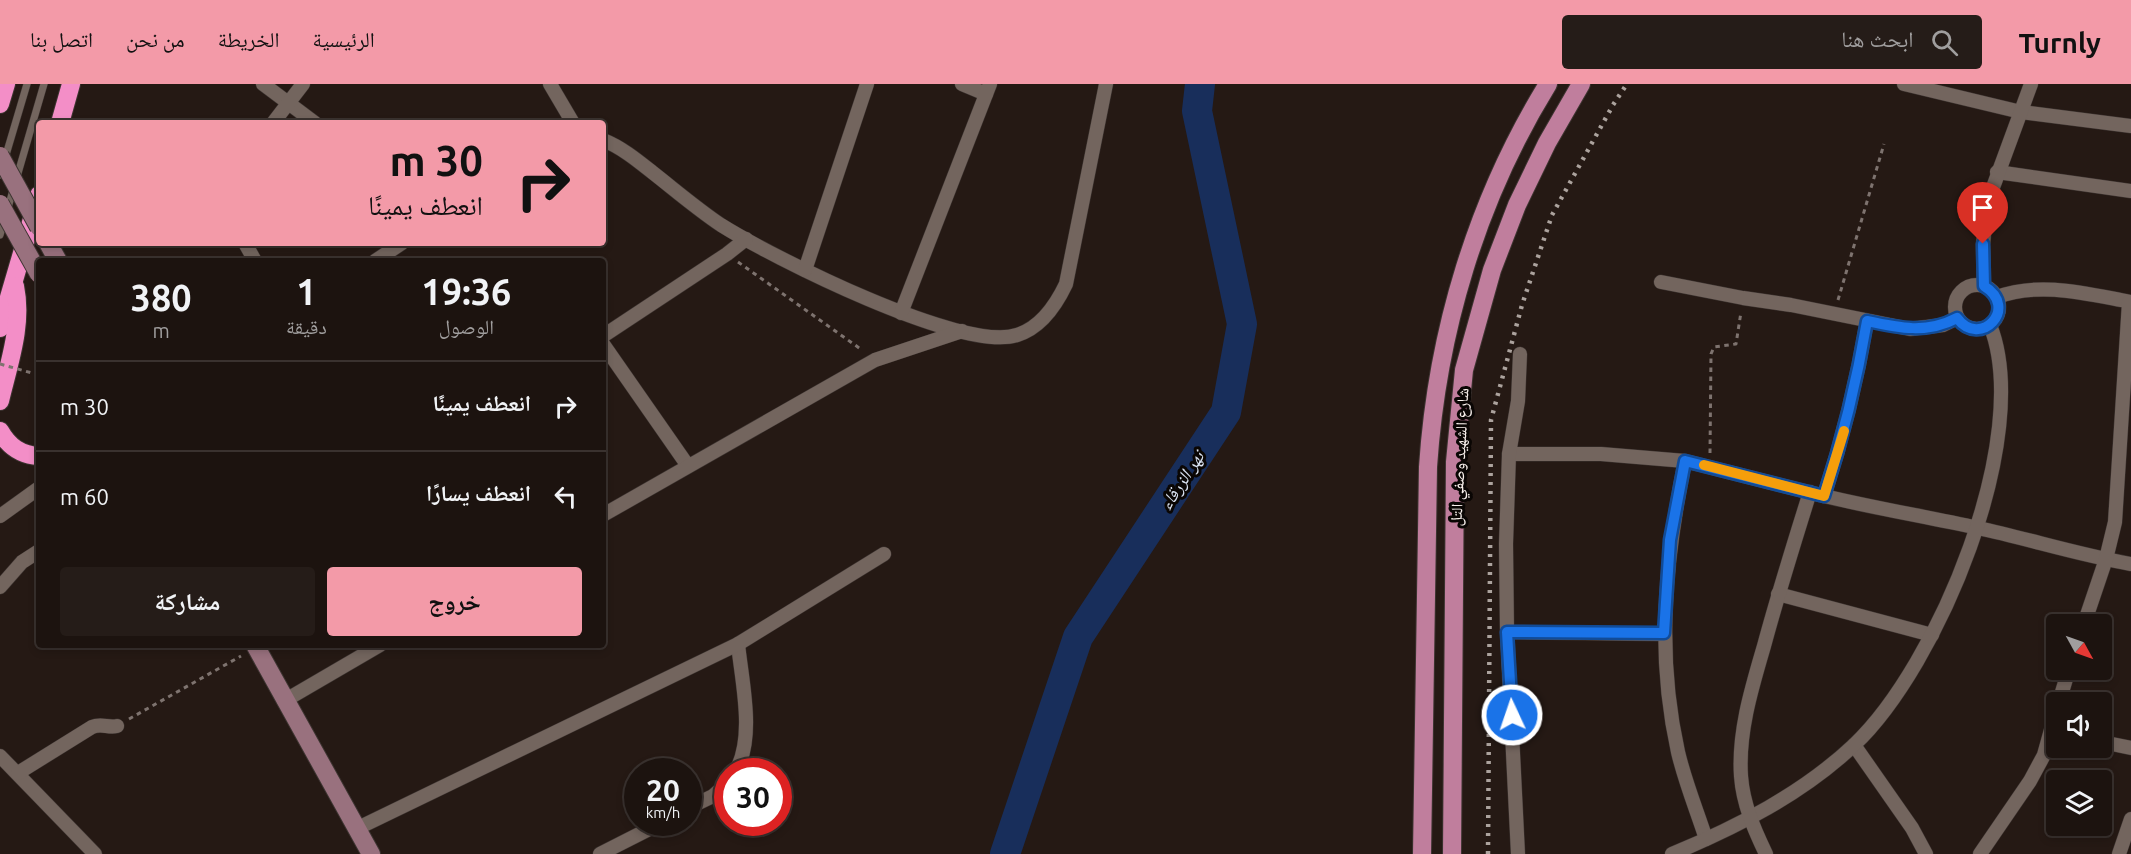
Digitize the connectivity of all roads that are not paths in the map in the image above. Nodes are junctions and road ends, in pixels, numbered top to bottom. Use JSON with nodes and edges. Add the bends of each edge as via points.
{"nodes":[{"id":1,"x":6,"y":84,"type":"edge"},
{"id":2,"x":27,"y":84,"type":"edge"},
{"id":3,"x":44,"y":84,"type":"edge"},
{"id":4,"x":71,"y":84,"type":"edge"},
{"id":5,"x":263,"y":84,"type":"edge"},
{"id":6,"x":303,"y":84,"type":"edge"},
{"id":7,"x":550,"y":84,"type":"edge"},
{"id":8,"x":867,"y":84,"type":"edge"},
{"id":9,"x":962,"y":84,"type":"edge"},
{"id":10,"x":1106,"y":84,"type":"edge"},
{"id":11,"x":1548,"y":84,"type":"edge"},
{"id":12,"x":1581,"y":84,"type":"edge"},
{"id":13,"x":1904,"y":84,"type":"edge"},
{"id":14,"x":1968,"y":84,"type":"edge"},
{"id":15,"x":2031,"y":84,"type":"edge"},
{"id":16,"x":988,"y":89,"type":"edge"},
{"id":17,"x":1964,"y":98,"type":"junction"},
{"id":18,"x":289,"y":102,"type":"junction"},
{"id":19,"x":0,"y":104,"type":"edge"},
{"id":20,"x":2021,"y":112,"type":"junction"},
{"id":21,"x":61,"y":120,"type":"edge"},
{"id":22,"x":275,"y":120,"type":"edge"},
{"id":23,"x":311,"y":120,"type":"edge"},
{"id":24,"x":571,"y":120,"type":"edge"},
{"id":25,"x":2131,"y":126,"type":"edge"},
{"id":26,"x":606,"y":141,"type":"edge"},
{"id":27,"x":0,"y":156,"type":"edge"},
{"id":28,"x":1997,"y":172,"type":"junction"},
{"id":29,"x":0,"y":175,"type":"edge"},
{"id":30,"x":2131,"y":191,"type":"edge"},
{"id":31,"x":0,"y":204,"type":"edge"},
{"id":32,"x":36,"y":205,"type":"edge"},
{"id":33,"x":36,"y":222,"type":"edge"},
{"id":34,"x":0,"y":235,"type":"edge"},
{"id":35,"x":746,"y":239,"type":"junction"},
{"id":36,"x":398,"y":246,"type":"edge"},
{"id":37,"x":380,"y":258,"type":"edge"},
{"id":38,"x":36,"y":269,"type":"edge"},
{"id":39,"x":805,"y":270,"type":"junction"},
{"id":40,"x":14,"y":281,"type":"junction"},
{"id":41,"x":1661,"y":282,"type":"dead end"},
{"id":42,"x":1984,"y":286,"type":"junction"},
{"id":43,"x":1997,"y":297,"type":"junction"},
{"id":44,"x":2130,"y":302,"type":"edge"},
{"id":45,"x":901,"y":313,"type":"junction"},
{"id":46,"x":1957,"y":318,"type":"junction"},
{"id":47,"x":1867,"y":321,"type":"junction"},
{"id":48,"x":1990,"y":325,"type":"junction"},
{"id":49,"x":0,"y":328,"type":"edge"},
{"id":50,"x":962,"y":331,"type":"junction"},
{"id":51,"x":606,"y":334,"type":"edge"},
{"id":52,"x":606,"y":348,"type":"edge"},
{"id":53,"x":1520,"y":354,"type":"dead end"},
{"id":54,"x":0,"y":401,"type":"edge"},
{"id":55,"x":0,"y":431,"type":"edge"},
{"id":56,"x":1509,"y":454,"type":"junction"},
{"id":57,"x":36,"y":455,"type":"edge"},
{"id":58,"x":1685,"y":461,"type":"junction"},
{"id":59,"x":688,"y":466,"type":"junction"},
{"id":60,"x":36,"y":490,"type":"edge"},
{"id":61,"x":1810,"y":492,"type":"junction"},
{"id":62,"x":1824,"y":496,"type":"junction"},
{"id":63,"x":606,"y":513,"type":"edge"},
{"id":64,"x":0,"y":516,"type":"edge"},
{"id":65,"x":1977,"y":528,"type":"junction"},
{"id":66,"x":36,"y":553,"type":"edge"},
{"id":67,"x":884,"y":554,"type":"dead end"},
{"id":68,"x":2106,"y":560,"type":"junction"},
{"id":69,"x":2131,"y":564,"type":"edge"},
{"id":70,"x":0,"y":587,"type":"edge"},
{"id":71,"x":1778,"y":594,"type":"junction"},
{"id":72,"x":2087,"y":614,"type":"edge"},
{"id":73,"x":1507,"y":632,"type":"junction"},
{"id":74,"x":1664,"y":633,"type":"junction"},
{"id":75,"x":1932,"y":635,"type":"junction"},
{"id":76,"x":738,"y":644,"type":"junction"},
{"id":77,"x":256,"y":648,"type":"edge"},
{"id":78,"x":375,"y":648,"type":"edge"},
{"id":79,"x":284,"y":700,"type":"junction"},
{"id":80,"x":117,"y":726,"type":"road end"},
{"id":81,"x":2112,"y":744,"type":"edge"},
{"id":82,"x":1854,"y":745,"type":"junction"},
{"id":83,"x":2131,"y":748,"type":"edge"},
{"id":84,"x":2046,"y":751,"type":"edge"},
{"id":85,"x":0,"y":756,"type":"edge"},
{"id":86,"x":741,"y":758,"type":"edge"},
{"id":87,"x":18,"y":773,"type":"junction"},
{"id":88,"x":1749,"y":818,"type":"junction"},
{"id":89,"x":2131,"y":819,"type":"edge"},
{"id":90,"x":358,"y":828,"type":"junction"},
{"id":91,"x":636,"y":836,"type":"edge"},
{"id":92,"x":632,"y":838,"type":"junction"},
{"id":93,"x":1706,"y":839,"type":"junction"},
{"id":94,"x":95,"y":854,"type":"edge"},
{"id":95,"x":371,"y":854,"type":"edge"},
{"id":96,"x":600,"y":854,"type":"edge"},
{"id":97,"x":633,"y":854,"type":"edge"},
{"id":98,"x":1422,"y":854,"type":"edge"},
{"id":99,"x":1452,"y":854,"type":"edge"},
{"id":100,"x":1518,"y":854,"type":"edge"},
{"id":101,"x":1672,"y":854,"type":"edge"},
{"id":102,"x":1766,"y":854,"type":"edge"},
{"id":103,"x":1926,"y":854,"type":"edge"},
{"id":104,"x":1980,"y":854,"type":"edge"},
{"id":105,"x":2119,"y":854,"type":"edge"}],
"edges":[{"from":1,"to":19,"type":"highway"},
{"from":2,"to":29,"type":"lane"},
{"from":3,"to":34,"type":"lane"},
{"from":4,"to":21,"type":"highway"},
{"from":5,"to":18,"type":"street"},
{"from":6,"to":18,"type":"street"},
{"from":7,"to":24,"type":"street"},
{"from":8,"to":39,"type":"street"},
{"from":9,"to":16,"type":"street"},
{"from":10,"to":50,"type":"street","via":[[1066,284],[1059,299],[1044,318],[1017,335],[1002,338]]},
{"from":11,"to":98,"type":"main road","name":"شارع الشهيد وصفي التل","via":[[1494,186],[1461,276],[1431,419]]},
{"from":12,"to":99,"type":"main road","name":"شارع الشهيد وصفي التل","via":[[1517,205],[1492,270],[1464,370],[1455,462]]},
{"from":13,"to":17,"type":"street"},
{"from":14,"to":17,"type":"street"},
{"from":15,"to":20,"type":"street"},
{"from":16,"to":45,"type":"street"},
{"from":17,"to":20,"type":"street"},
{"from":18,"to":22,"type":"street"},
{"from":18,"to":23,"type":"street"},
{"from":20,"to":25,"type":"street"},
{"from":20,"to":28,"type":"street"},
{"from":26,"to":35,"type":"street","via":[[642,164],[699,210]]},
{"from":27,"to":33,"type":"street","bridge":true},
{"from":28,"to":30,"type":"street"},
{"from":28,"to":42,"type":"street","via":[[1984,221]]},
{"from":31,"to":38,"type":"street","bridge":true},
{"from":32,"to":40,"type":"highway"},
{"from":35,"to":39,"type":"street"},
{"from":35,"to":51,"type":"street"},
{"from":36,"to":37,"type":"street"},
{"from":39,"to":45,"type":"street"},
{"from":40,"to":49,"type":"highway"},
{"from":40,"to":54,"type":"highway","via":[[18,324]]},
{"from":41,"to":47,"type":"street"},
{"from":42,"to":43,"type":"street"},
{"from":42,"to":46,"type":"street","via":[[1962,290],[1954,304]]},
{"from":43,"to":44,"type":"street","via":[[2051,288]]},
{"from":43,"to":48,"type":"street","via":[[1999,308]]},
{"from":44,"to":68,"type":"street","via":[[2118,503]]},
{"from":45,"to":50,"type":"street"},
{"from":46,"to":47,"type":"street","via":[[1917,330]]},
{"from":46,"to":48,"type":"street","via":[[1971,328]]},
{"from":47,"to":62,"type":"street","via":[[1856,383]]},
{"from":48,"to":65,"type":"street","via":[[2001,368],[1999,411]]},
{"from":50,"to":59,"type":"street","via":[[875,360]]},
{"from":52,"to":59,"type":"street"},
{"from":53,"to":56,"type":"street","via":[[1518,401]]},
{"from":55,"to":57,"type":"highway","via":[[18,452]]},
{"from":56,"to":58,"type":"street","via":[[1601,454]]},
{"from":56,"to":73,"type":"street"},
{"from":58,"to":61,"type":"street"},
{"from":58,"to":74,"type":"street","via":[[1670,540]]},
{"from":59,"to":63,"type":"street"},
{"from":60,"to":64,"type":"street"},
{"from":61,"to":62,"type":"street"},
{"from":61,"to":71,"type":"street"},
{"from":62,"to":65,"type":"street"},
{"from":65,"to":68,"type":"street"},
{"from":65,"to":75,"type":"street","via":[[1953,594]]},
{"from":66,"to":70,"type":"street","via":[[22,562]]},
{"from":67,"to":76,"type":"street"},
{"from":68,"to":69,"type":"street"},
{"from":68,"to":72,"type":"street"},
{"from":71,"to":75,"type":"street"},
{"from":71,"to":88,"type":"street","via":[[1745,719],[1741,776]]},
{"from":73,"to":74,"type":"street"},
{"from":73,"to":100,"type":"street"},
{"from":74,"to":93,"type":"street","via":[[1677,745]]},
{"from":75,"to":82,"type":"street","via":[[1909,678]]},
{"from":76,"to":86,"type":"street","via":[[746,729]]},
{"from":76,"to":90,"type":"street"},
{"from":77,"to":79,"type":"street"},
{"from":78,"to":79,"type":"street"},
{"from":79,"to":90,"type":"street"},
{"from":80,"to":87,"type":"street","via":[[92,727]]},
{"from":81,"to":83,"type":"street"},
{"from":82,"to":88,"type":"street","via":[[1821,773]]},
{"from":82,"to":103,"type":"street"},
{"from":84,"to":104,"type":"street"},
{"from":85,"to":87,"type":"street"},
{"from":87,"to":94,"type":"street"},
{"from":88,"to":93,"type":"street"},
{"from":88,"to":102,"type":"street"},
{"from":89,"to":105,"type":"street"},
{"from":90,"to":95,"type":"street"},
{"from":91,"to":92,"type":"street"},
{"from":92,"to":96,"type":"street"},
{"from":92,"to":97,"type":"street"},
{"from":93,"to":101,"type":"street"}]}
